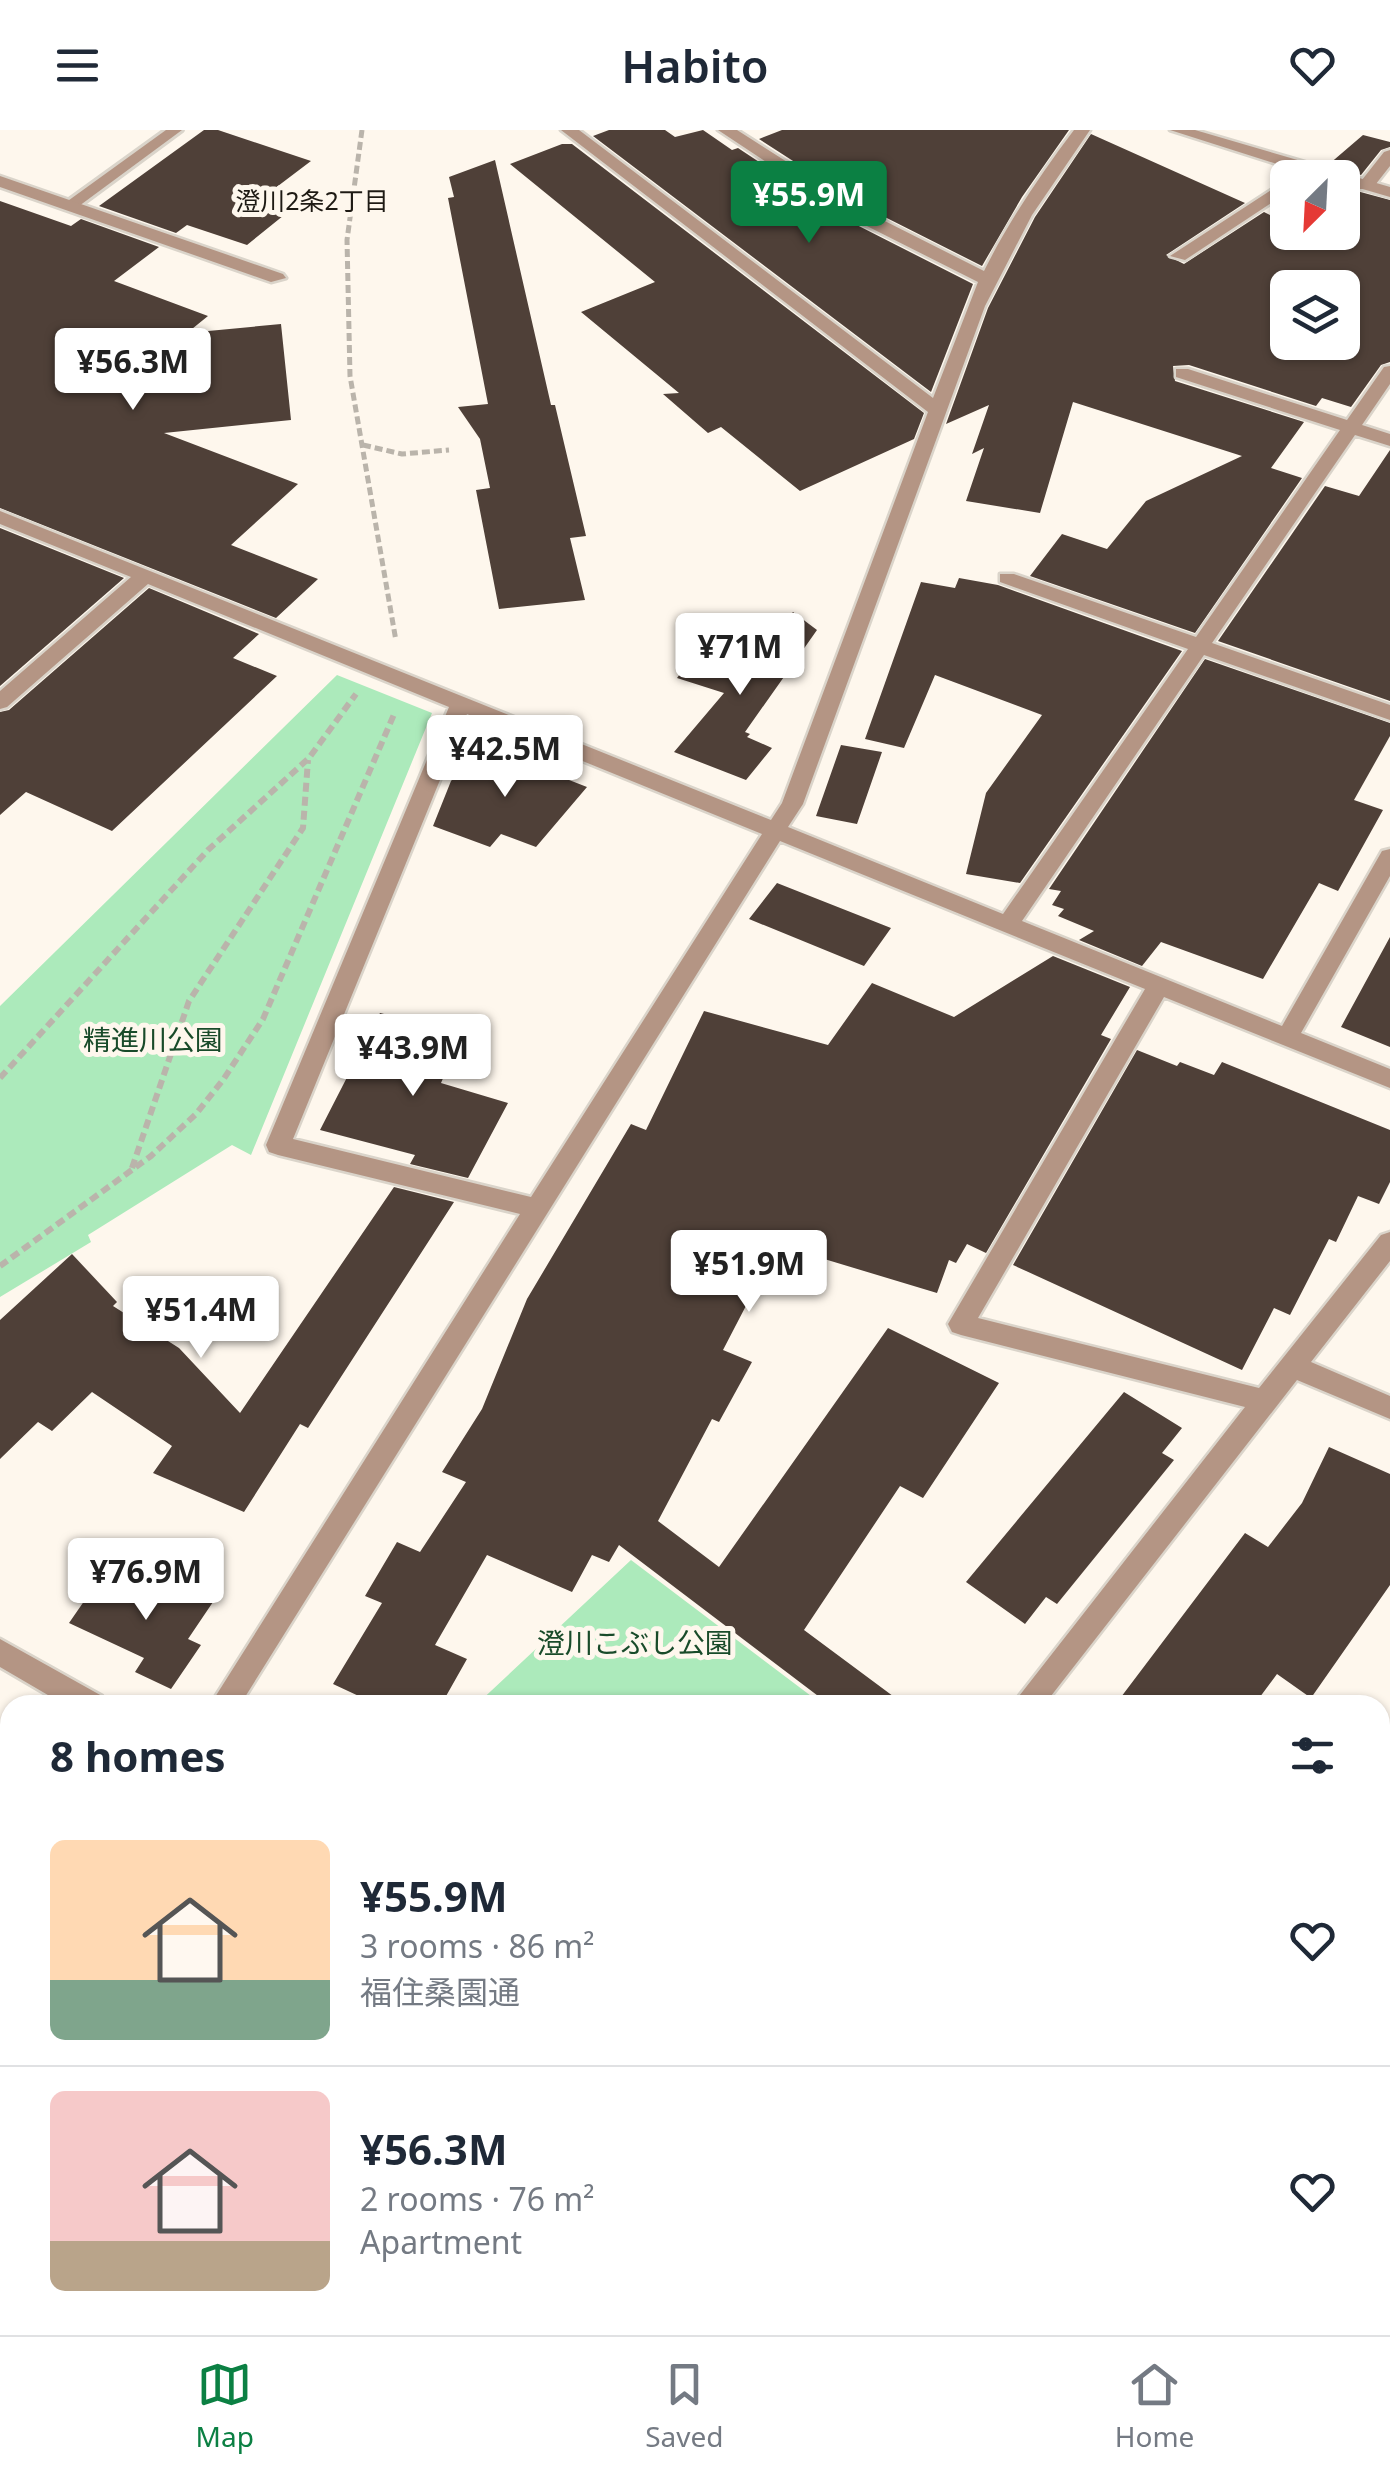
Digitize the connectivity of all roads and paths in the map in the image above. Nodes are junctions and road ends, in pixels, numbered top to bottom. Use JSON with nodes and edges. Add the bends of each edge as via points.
{"nodes":[{"id":1,"x":176,"y":130,"type":"edge"},
{"id":2,"x":362,"y":130,"type":"edge"},
{"id":3,"x":569,"y":130,"type":"edge"},
{"id":4,"x":726,"y":130,"type":"edge"},
{"id":5,"x":1082,"y":130,"type":"edge"},
{"id":6,"x":1178,"y":130,"type":"edge"},
{"id":7,"x":1390,"y":154,"type":"edge"},
{"id":8,"x":1270,"y":161,"type":"edge"},
{"id":9,"x":0,"y":181,"type":"edge"},
{"id":10,"x":1360,"y":183,"type":"edge"},
{"id":11,"x":1366,"y":185,"type":"junction"},
{"id":12,"x":1390,"y":192,"type":"edge"},
{"id":13,"x":1270,"y":196,"type":"edge"},
{"id":14,"x":70,"y":206,"type":"junction"},
{"id":15,"x":1179,"y":256,"type":"dead end"},
{"id":16,"x":277,"y":278,"type":"dead end"},
{"id":17,"x":988,"y":280,"type":"junction"},
{"id":18,"x":1390,"y":371,"type":"edge"},
{"id":19,"x":1182,"y":373,"type":"dead end"},
{"id":20,"x":937,"y":410,"type":"junction"},
{"id":21,"x":1352,"y":428,"type":"junction"},
{"id":22,"x":1390,"y":440,"type":"edge"},
{"id":23,"x":362,"y":445,"type":"junction"},
{"id":24,"x":450,"y":450,"type":"dead end"},
{"id":25,"x":0,"y":517,"type":"edge"},
{"id":26,"x":144,"y":576,"type":"junction"},
{"id":27,"x":1007,"y":578,"type":"dead end"},
{"id":28,"x":1200,"y":647,"type":"junction"},
{"id":29,"x":374,"y":669,"type":"junction"},
{"id":30,"x":400,"y":678,"type":"junction"},
{"id":31,"x":0,"y":702,"type":"edge"},
{"id":32,"x":461,"y":704,"type":"junction"},
{"id":33,"x":1390,"y":714,"type":"edge"},
{"id":34,"x":308,"y":758,"type":"junction"},
{"id":35,"x":775,"y":830,"type":"junction"},
{"id":36,"x":1390,"y":857,"type":"edge"},
{"id":37,"x":1380,"y":896,"type":"edge"},
{"id":38,"x":1008,"y":924,"type":"junction"},
{"id":39,"x":1159,"y":985,"type":"junction"},
{"id":40,"x":1288,"y":1037,"type":"junction"},
{"id":41,"x":0,"y":1078,"type":"edge"},
{"id":42,"x":1390,"y":1079,"type":"edge"},
{"id":43,"x":132,"y":1169,"type":"junction"},
{"id":44,"x":536,"y":1208,"type":"junction"},
{"id":45,"x":1390,"y":1242,"type":"edge"},
{"id":46,"x":0,"y":1266,"type":"edge"},
{"id":47,"x":1293,"y":1366,"type":"junction"},
{"id":48,"x":1264,"y":1401,"type":"junction"},
{"id":49,"x":1390,"y":1408,"type":"edge"},
{"id":50,"x":0,"y":1652,"type":"edge"},
{"id":51,"x":75,"y":1695,"type":"edge"},
{"id":52,"x":230,"y":1695,"type":"edge"},
{"id":53,"x":1034,"y":1695,"type":"edge"}],
"edges":[{"from":1,"to":14,"type":"lane"},
{"from":2,"to":23,"type":"path","via":[[348,276],[350,376]]},
{"from":3,"to":20,"type":"street"},
{"from":4,"to":17,"type":"street","via":[[855,213]]},
{"from":5,"to":17,"type":"street","via":[[1043,180]]},
{"from":6,"to":8,"type":"street"},
{"from":7,"to":11,"type":"street"},
{"from":9,"to":14,"type":"street"},
{"from":10,"to":11,"type":"street"},
{"from":11,"to":12,"type":"street"},
{"from":13,"to":15,"type":"street"},
{"from":14,"to":16,"type":"street"},
{"from":17,"to":20,"type":"street"},
{"from":18,"to":21,"type":"street"},
{"from":19,"to":21,"type":"street"},
{"from":20,"to":35,"type":"street","via":[[792,804]]},
{"from":21,"to":22,"type":"street"},
{"from":21,"to":28,"type":"street"},
{"from":23,"to":24,"type":"path","via":[[402,454]]},
{"from":23,"to":30,"type":"path"},
{"from":25,"to":26,"type":"street"},
{"from":26,"to":29,"type":"street"},
{"from":26,"to":31,"type":"street"},
{"from":27,"to":28,"type":"street"},
{"from":28,"to":33,"type":"street"},
{"from":28,"to":38,"type":"street"},
{"from":29,"to":30,"type":"street"},
{"from":29,"to":34,"type":"path"},
{"from":30,"to":32,"type":"street"},
{"from":30,"to":43,"type":"path","via":[[398,704],[263,1019],[197,1113]]},
{"from":32,"to":35,"type":"street"},
{"from":32,"to":44,"type":"street","via":[[278,1145]]},
{"from":34,"to":41,"type":"path","via":[[208,850]]},
{"from":34,"to":43,"type":"path","via":[[303,828],[189,1002]]},
{"from":35,"to":38,"type":"street"},
{"from":35,"to":44,"type":"street"},
{"from":36,"to":37,"type":"street"},
{"from":37,"to":40,"type":"street"},
{"from":38,"to":39,"type":"street"},
{"from":39,"to":40,"type":"street"},
{"from":39,"to":48,"type":"street","via":[[962,1324]]},
{"from":40,"to":42,"type":"street"},
{"from":43,"to":46,"type":"path"},
{"from":44,"to":52,"type":"street"},
{"from":45,"to":47,"type":"street"},
{"from":47,"to":48,"type":"street"},
{"from":47,"to":49,"type":"street"},
{"from":48,"to":53,"type":"street"},
{"from":50,"to":51,"type":"street"}]}
